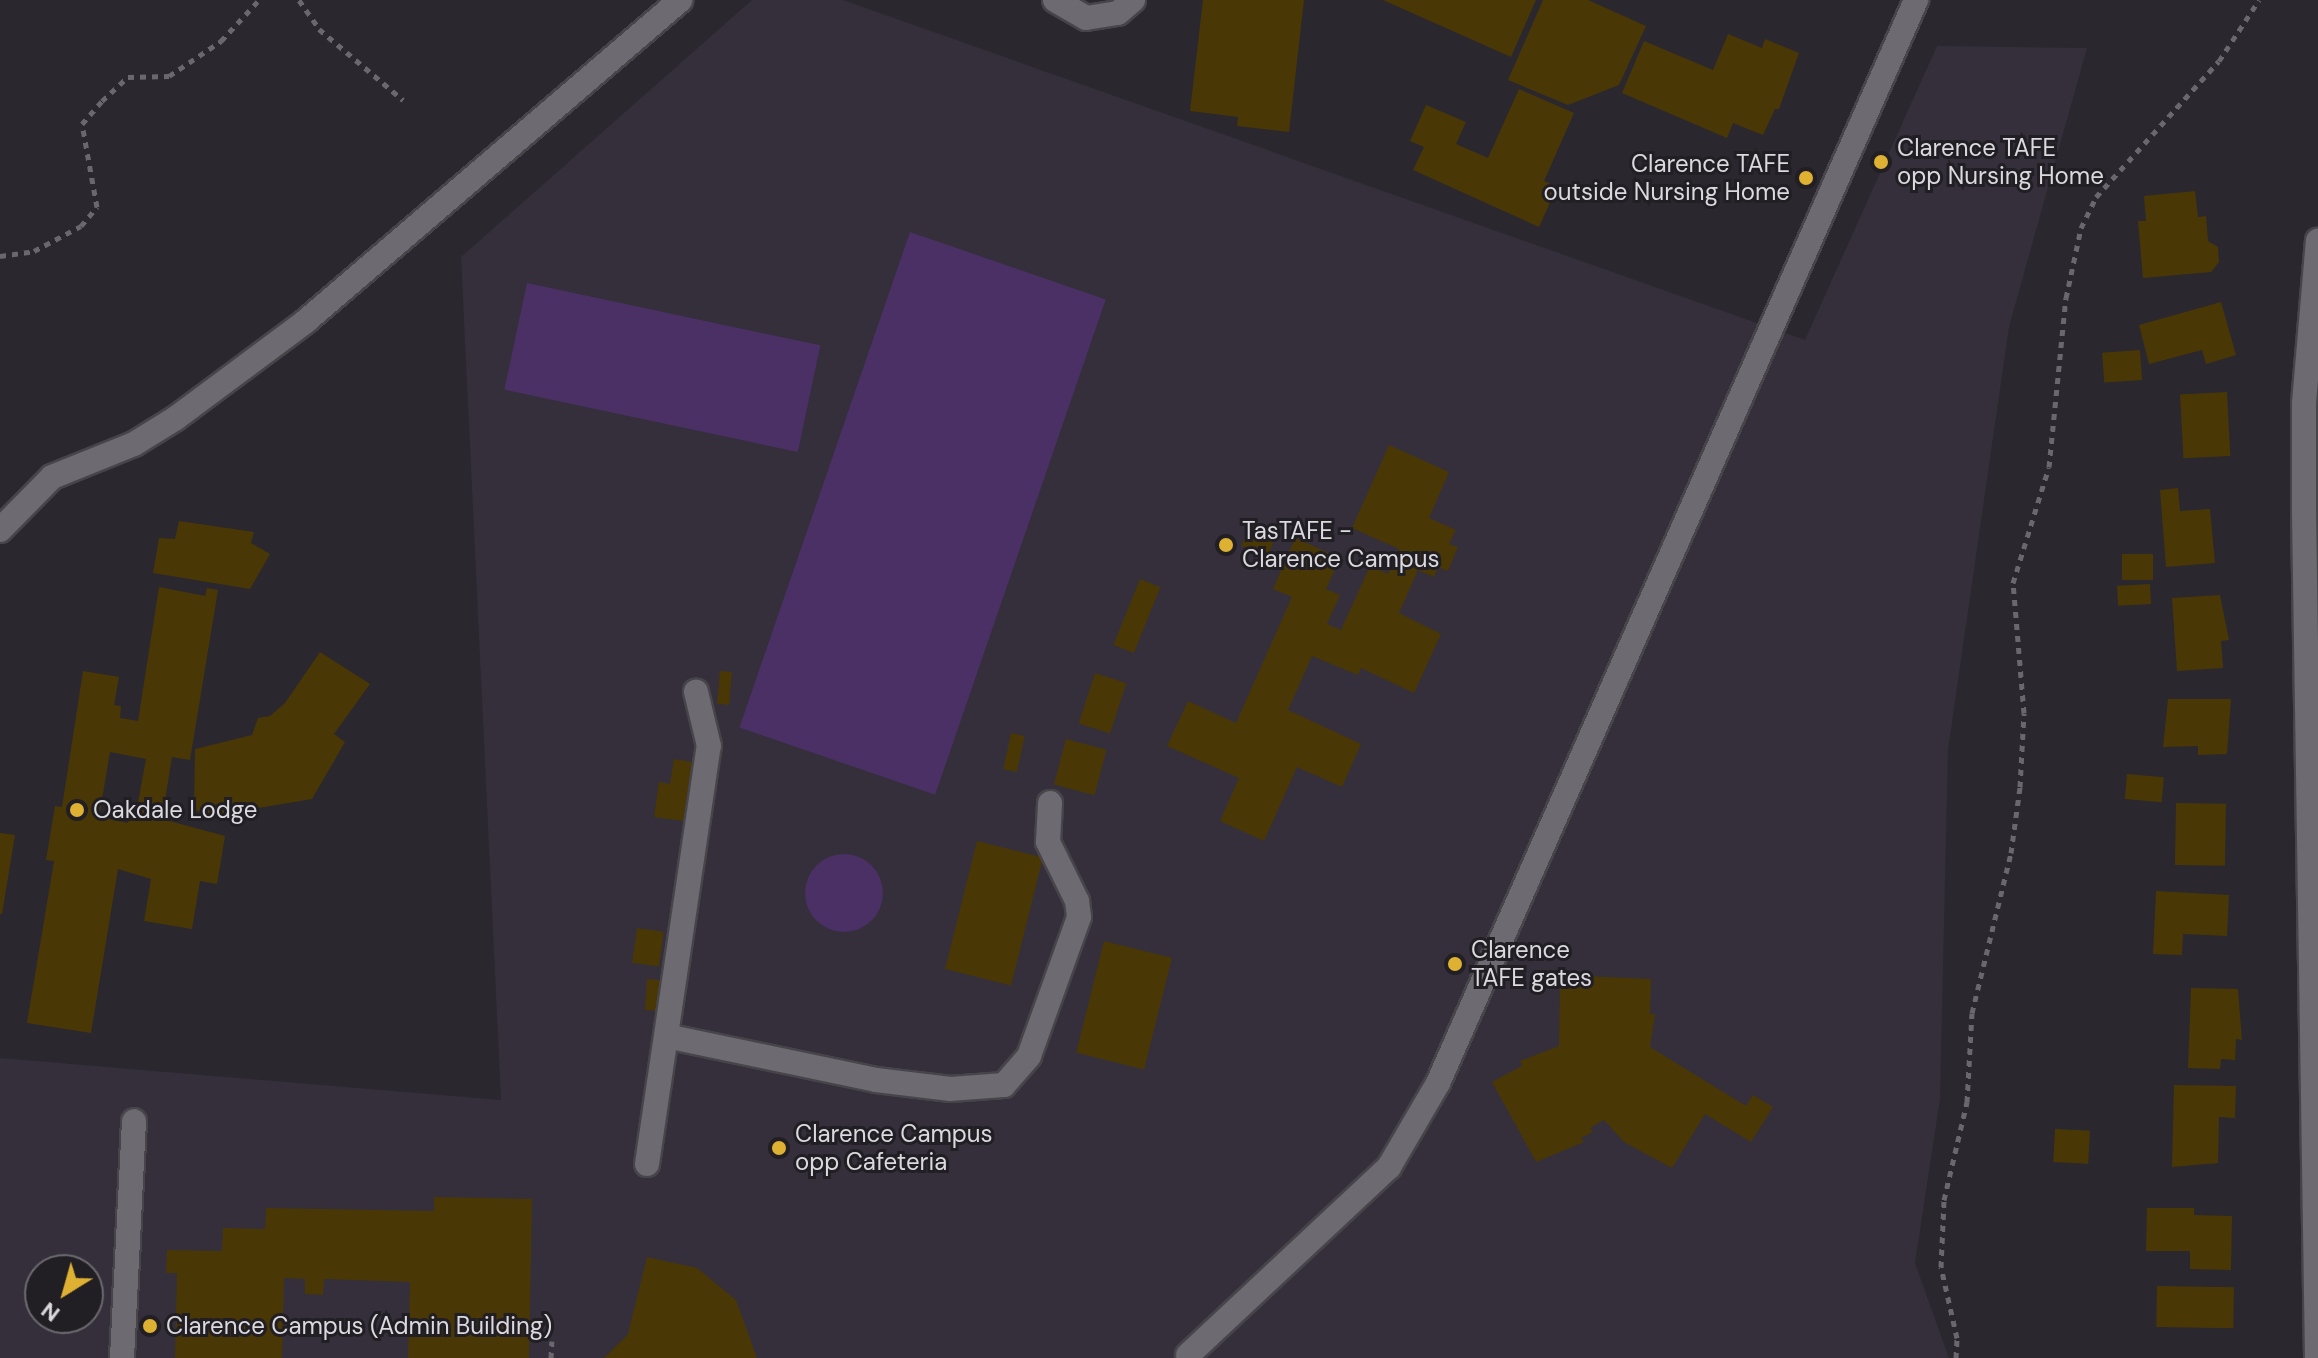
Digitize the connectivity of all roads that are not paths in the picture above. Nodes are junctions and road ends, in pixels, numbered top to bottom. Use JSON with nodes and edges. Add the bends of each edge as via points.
{"nodes":[{"id":1,"x":680,"y":0,"type":"edge"},
{"id":2,"x":1055,"y":0,"type":"edge"},
{"id":3,"x":1133,"y":0,"type":"edge"},
{"id":4,"x":1916,"y":0,"type":"edge"},
{"id":5,"x":2318,"y":241,"type":"edge"},
{"id":6,"x":2316,"y":277,"type":"edge"},
{"id":7,"x":0,"y":530,"type":"edge"},
{"id":8,"x":696,"y":692,"type":"dead end"},
{"id":9,"x":1050,"y":803,"type":"dead end"},
{"id":10,"x":666,"y":1036,"type":"junction"},
{"id":11,"x":134,"y":1121,"type":"dead end"},
{"id":12,"x":647,"y":1164,"type":"dead end"},
{"id":13,"x":1188,"y":1355,"type":"dead end"},
{"id":14,"x":122,"y":1358,"type":"edge"},
{"id":15,"x":2317,"y":1358,"type":"edge"}],
"edges":[{"from":1,"to":7,"type":"street","via":[[306,321],[134,444],[52,477]]},
{"from":2,"to":3,"type":"street","via":[[1069,13],[1094,18],[1118,13]]},
{"from":4,"to":13,"type":"street","via":[[1438,1083],[1389,1167]]},
{"from":5,"to":6,"type":"street"},
{"from":6,"to":15,"type":"street","via":[[2304,403],[2304,512]]},
{"from":8,"to":10,"type":"street","via":[[709,746]]},
{"from":9,"to":10,"type":"street","via":[[1048,842],[1077,901],[1079,917],[1029,1056],[1004,1085],[950,1089],[876,1080]]},
{"from":10,"to":12,"type":"street"},
{"from":11,"to":14,"type":"street"}]}
